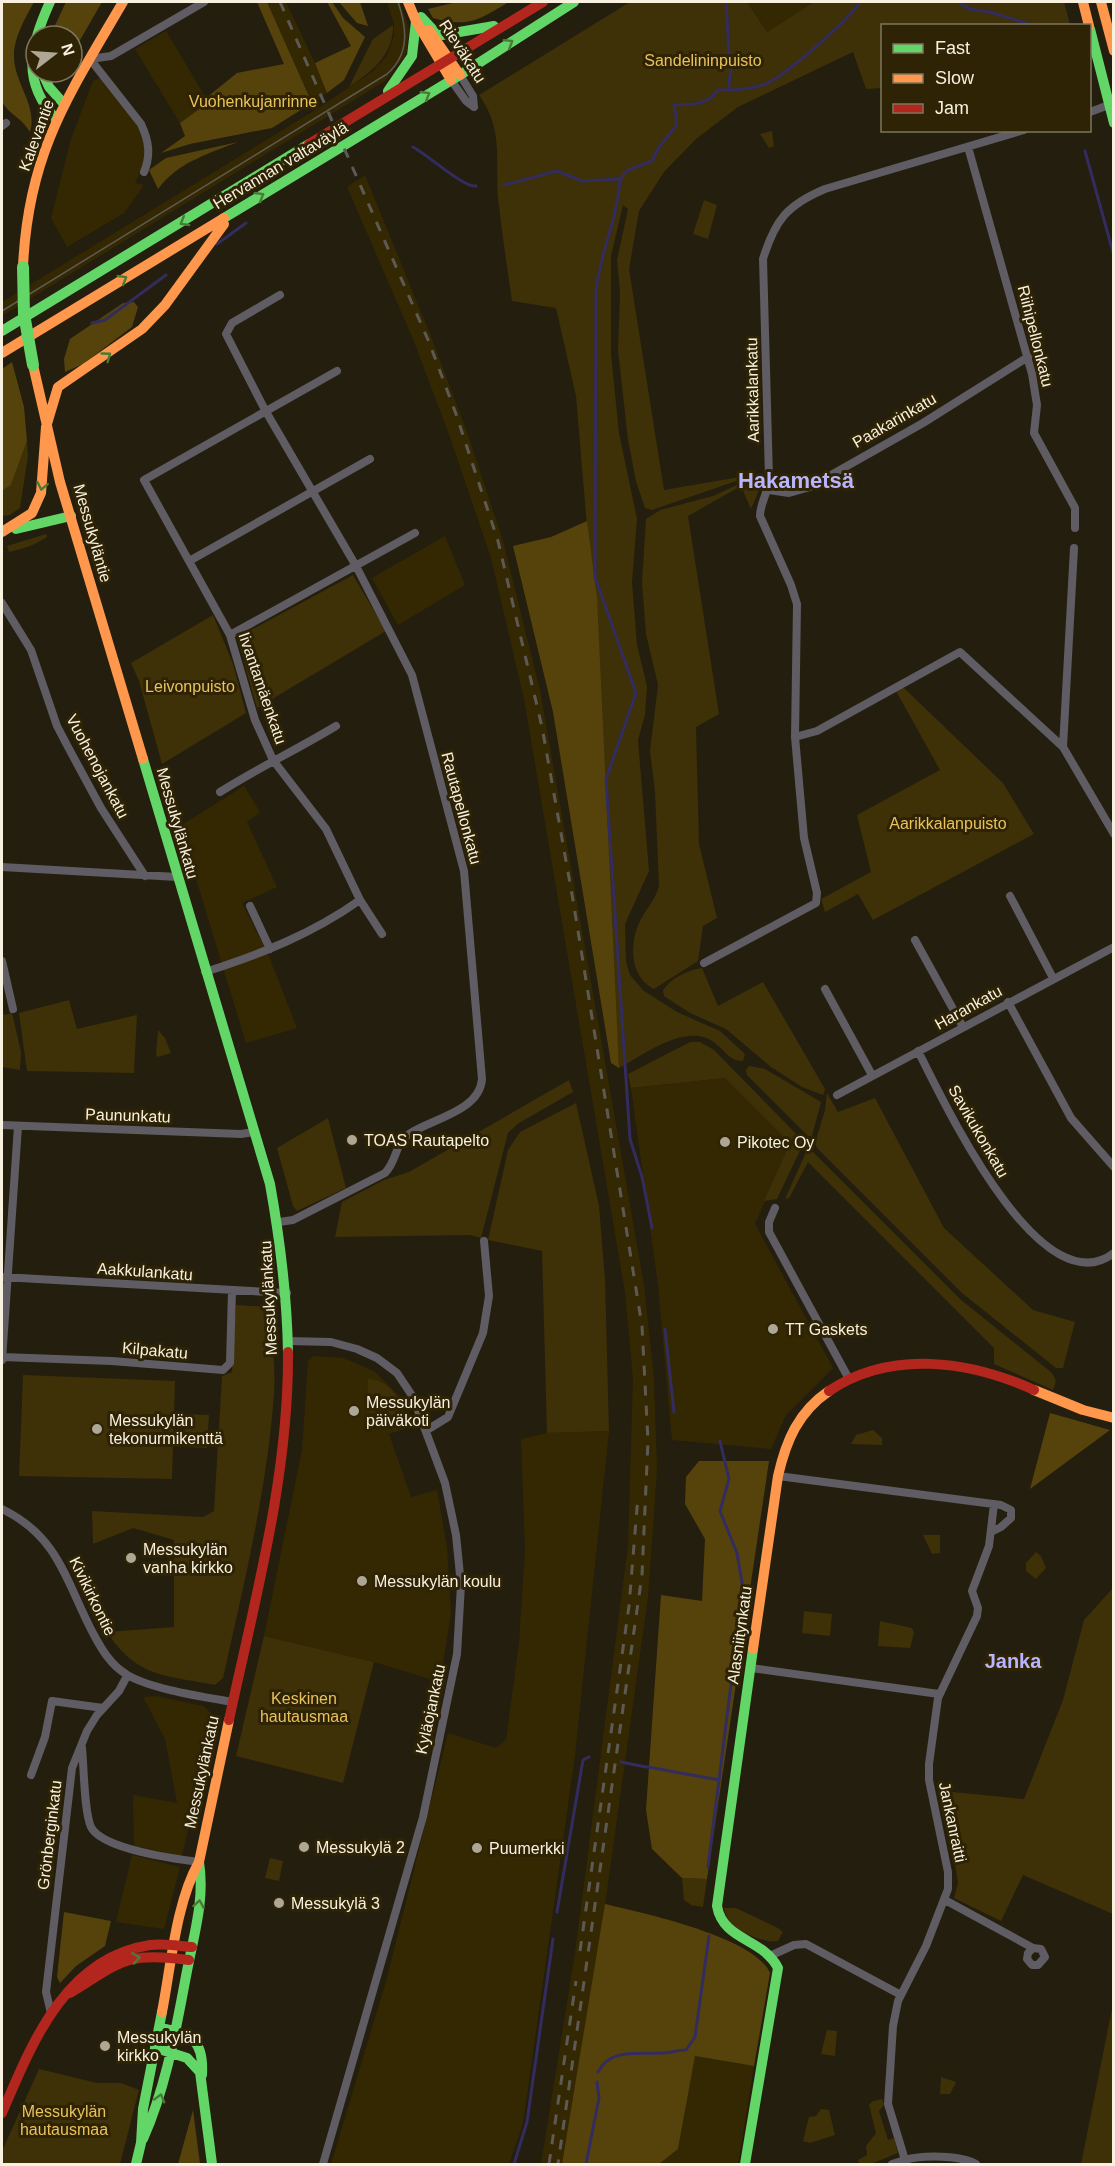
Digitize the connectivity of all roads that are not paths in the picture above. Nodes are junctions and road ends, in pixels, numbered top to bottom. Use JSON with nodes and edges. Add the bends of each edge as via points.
{"nodes":[{"id":1,"x":50,"y":2,"type":"edge"},
{"id":2,"x":123,"y":2,"type":"edge"},
{"id":3,"x":204,"y":2,"type":"edge"},
{"id":4,"x":409,"y":2,"type":"edge"},
{"id":5,"x":543,"y":2,"type":"edge"},
{"id":6,"x":574,"y":2,"type":"edge"},
{"id":7,"x":1083,"y":2,"type":"edge"},
{"id":8,"x":1101,"y":2,"type":"edge"},
{"id":9,"x":418,"y":19,"type":"junction"},
{"id":10,"x":508,"y":22,"type":"junction"},
{"id":11,"x":39,"y":24,"type":"edge"},
{"id":12,"x":1088,"y":24,"type":"edge"},
{"id":13,"x":1091,"y":34,"type":"edge"},
{"id":14,"x":1113,"y":51,"type":"edge"},
{"id":15,"x":90,"y":59,"type":"junction"},
{"id":16,"x":445,"y":61,"type":"junction"},
{"id":17,"x":455,"y":77,"type":"junction"},
{"id":18,"x":34,"y":84,"type":"edge"},
{"id":19,"x":48,"y":84,"type":"edge"},
{"id":20,"x":380,"y":100,"type":"junction"},
{"id":21,"x":64,"y":104,"type":"junction"},
{"id":22,"x":1111,"y":104,"type":"edge"},
{"id":23,"x":1091,"y":111,"type":"edge"},
{"id":24,"x":56,"y":118,"type":"junction"},
{"id":25,"x":1113,"y":123,"type":"edge"},
{"id":26,"x":1017,"y":132,"type":"edge"},
{"id":27,"x":968,"y":147,"type":"junction"},
{"id":28,"x":144,"y":172,"type":"dead end"},
{"id":29,"x":233,"y":213,"type":"junction"},
{"id":30,"x":280,"y":294,"type":"dead end"},
{"id":31,"x":2,"y":331,"type":"edge"},
{"id":32,"x":2,"y":353,"type":"edge"},
{"id":33,"x":1028,"y":357,"type":"junction"},
{"id":34,"x":33,"y":365,"type":"joint"},
{"id":35,"x":337,"y":371,"type":"dead end"},
{"id":36,"x":266,"y":410,"type":"junction"},
{"id":37,"x":46,"y":427,"type":"junction"},
{"id":38,"x":370,"y":459,"type":"dead end"},
{"id":39,"x":769,"y":490,"type":"junction"},
{"id":40,"x":313,"y":491,"type":"junction"},
{"id":41,"x":71,"y":516,"type":"junction"},
{"id":42,"x":1075,"y":528,"type":"dead end"},
{"id":43,"x":2,"y":532,"type":"edge"},
{"id":44,"x":415,"y":533,"type":"dead end"},
{"id":45,"x":1074,"y":548,"type":"dead end"},
{"id":46,"x":191,"y":560,"type":"junction"},
{"id":47,"x":356,"y":566,"type":"junction"},
{"id":48,"x":2,"y":603,"type":"edge"},
{"id":49,"x":231,"y":635,"type":"junction"},
{"id":50,"x":128,"y":709,"type":"joint"},
{"id":51,"x":336,"y":726,"type":"dead end"},
{"id":52,"x":795,"y":737,"type":"junction"},
{"id":53,"x":1063,"y":747,"type":"junction"},
{"id":54,"x":273,"y":760,"type":"junction"},
{"id":55,"x":220,"y":792,"type":"dead end"},
{"id":56,"x":1113,"y":834,"type":"edge"},
{"id":57,"x":2,"y":867,"type":"edge"},
{"id":58,"x":145,"y":876,"type":"junction"},
{"id":59,"x":177,"y":877,"type":"junction"},
{"id":60,"x":1010,"y":896,"type":"dead end"},
{"id":61,"x":360,"y":900,"type":"junction"},
{"id":62,"x":250,"y":906,"type":"dead end"},
{"id":63,"x":382,"y":934,"type":"dead end"},
{"id":64,"x":915,"y":940,"type":"dead end"},
{"id":65,"x":1113,"y":947,"type":"edge"},
{"id":66,"x":270,"y":949,"type":"junction"},
{"id":67,"x":2,"y":961,"type":"edge"},
{"id":68,"x":704,"y":963,"type":"dead end"},
{"id":69,"x":205,"y":972,"type":"junction"},
{"id":70,"x":1053,"y":978,"type":"junction"},
{"id":71,"x":825,"y":990,"type":"dead end"},
{"id":72,"x":1008,"y":1002,"type":"junction"},
{"id":73,"x":13,"y":1009,"type":"dead end"},
{"id":74,"x":963,"y":1027,"type":"junction"},
{"id":75,"x":918,"y":1051,"type":"junction"},
{"id":76,"x":872,"y":1075,"type":"junction"},
{"id":77,"x":837,"y":1095,"type":"dead end"},
{"id":78,"x":2,"y":1125,"type":"edge"},
{"id":79,"x":18,"y":1126,"type":"junction"},
{"id":80,"x":254,"y":1132,"type":"junction"},
{"id":81,"x":1113,"y":1167,"type":"edge"},
{"id":82,"x":775,"y":1209,"type":"dead end"},
{"id":83,"x":279,"y":1222,"type":"junction"},
{"id":84,"x":484,"y":1241,"type":"dead end"},
{"id":85,"x":1113,"y":1253,"type":"edge"},
{"id":86,"x":5,"y":1277,"type":"edge"},
{"id":87,"x":232,"y":1291,"type":"junction"},
{"id":88,"x":287,"y":1293,"type":"junction"},
{"id":89,"x":288,"y":1341,"type":"junction"},
{"id":90,"x":2,"y":1358,"type":"edge"},
{"id":91,"x":849,"y":1379,"type":"junction"},
{"id":92,"x":1113,"y":1418,"type":"edge"},
{"id":93,"x":427,"y":1430,"type":"junction"},
{"id":94,"x":778,"y":1476,"type":"junction"},
{"id":95,"x":994,"y":1504,"type":"junction"},
{"id":96,"x":2,"y":1509,"type":"edge"},
{"id":97,"x":991,"y":1532,"type":"junction"},
{"id":98,"x":751,"y":1668,"type":"junction"},
{"id":99,"x":128,"y":1676,"type":"junction"},
{"id":100,"x":939,"y":1694,"type":"junction"},
{"id":101,"x":233,"y":1702,"type":"junction"},
{"id":102,"x":104,"y":1708,"type":"junction"},
{"id":103,"x":81,"y":1745,"type":"junction"},
{"id":104,"x":31,"y":1776,"type":"dead end"},
{"id":105,"x":199,"y":1862,"type":"junction"},
{"id":106,"x":945,"y":1900,"type":"junction"},
{"id":107,"x":176,"y":1944,"type":"junction"},
{"id":108,"x":192,"y":1947,"type":"junction"},
{"id":109,"x":1033,"y":1948,"type":"dead end"},
{"id":110,"x":772,"y":1955,"type":"junction"},
{"id":111,"x":173,"y":1958,"type":"junction"},
{"id":112,"x":189,"y":1960,"type":"junction"},
{"id":113,"x":67,"y":1994,"type":"junction"},
{"id":114,"x":901,"y":1995,"type":"junction"},
{"id":115,"x":51,"y":2013,"type":"junction"},
{"id":116,"x":160,"y":2028,"type":"junction"},
{"id":117,"x":176,"y":2031,"type":"junction"},
{"id":118,"x":156,"y":2048,"type":"junction"},
{"id":119,"x":172,"y":2051,"type":"junction"},
{"id":120,"x":202,"y":2079,"type":"junction"},
{"id":121,"x":2,"y":2113,"type":"edge"},
{"id":122,"x":141,"y":2143,"type":"junction"},
{"id":123,"x":905,"y":2160,"type":"junction"},
{"id":124,"x":136,"y":2164,"type":"edge"},
{"id":125,"x":212,"y":2164,"type":"edge"},
{"id":126,"x":323,"y":2164,"type":"edge"},
{"id":127,"x":745,"y":2164,"type":"edge"},
{"id":128,"x":892,"y":2164,"type":"edge"},
{"id":129,"x":976,"y":2164,"type":"edge"}],
"edges":[{"from":1,"to":11,"type":"main road"},
{"from":2,"to":15,"type":"main road","name":"Kalevantie"},
{"from":3,"to":15,"type":"street","via":[[111,56]]},
{"from":4,"to":9,"type":"main road","name":"Rieväkatu"},
{"from":5,"to":10,"type":"main road","name":"Hervannan valtaväylä"},
{"from":17,"to":6,"type":"main road","name":"Hervannan valtaväylä","one_way":true},
{"from":7,"to":12,"type":"main road"},
{"from":8,"to":14,"type":"main road"},
{"from":9,"to":10,"type":"main road","via":[[435,32],[448,35]]},
{"from":9,"to":16,"type":"main road","name":"Rieväkatu"},
{"from":9,"to":20,"type":"main road","via":[[412,56]]},
{"from":10,"to":16,"type":"main road","name":"Hervannan valtaväylä"},
{"from":13,"to":22,"type":"main road"},
{"from":15,"to":21,"type":"main road","name":"Kalevantie"},
{"from":15,"to":28,"type":"street","via":[[141,124],[149,160]]},
{"from":16,"to":17,"type":"main road","name":"Rieväkatu"},
{"from":16,"to":20,"type":"main road","name":"Hervannan valtaväylä"},
{"from":29,"to":17,"type":"main road","name":"Hervannan valtaväylä","one_way":true},
{"from":18,"to":24,"type":"main road","via":[[42,103]]},
{"from":19,"to":21,"type":"main road"},
{"from":20,"to":31,"type":"main road","name":"Hervannan valtaväylä","one_way":true},
{"from":21,"to":24,"type":"main road","name":"Kalevantie"},
{"from":22,"to":23,"type":"street"},
{"from":22,"to":25,"type":"main road"},
{"from":24,"to":34,"type":"main road","name":"Kalevantie","bridge":true,"via":[[27,220],[24,314]]},
{"from":26,"to":27,"type":"street","name":"Aarikkalankatu"},
{"from":27,"to":33,"type":"street","name":"Riihipellonkatu"},
{"from":27,"to":39,"type":"street","name":"Aarikkalankatu","via":[[807,196],[784,213],[771,234],[763,259]]},
{"from":32,"to":29,"type":"main road","name":"Hervannan valtaväylä","one_way":true},
{"from":37,"to":29,"type":"main road","one_way":true,"via":[[58,387],[142,329],[171,298]]},
{"from":30,"to":36,"type":"street","name":"Rautapellonkatu","via":[[232,323],[226,334]]},
{"from":33,"to":39,"type":"street","name":"Paakarinkatu","via":[[810,487],[789,493]]},
{"from":33,"to":42,"type":"street","name":"Riihipellonkatu","via":[[1037,405],[1034,433],[1074,508]]},
{"from":34,"to":37,"type":"main road","name":"Messukyläntie"},
{"from":35,"to":36,"type":"street"},
{"from":36,"to":40,"type":"street","name":"Rautapellonkatu"},
{"from":36,"to":46,"type":"street","name":"Iivantamäenkatu","via":[[144,480]]},
{"from":37,"to":41,"type":"main road","name":"Messukyläntie"},
{"from":37,"to":43,"type":"main road","one_way":true,"via":[[43,481],[36,506],[32,513]]},
{"from":38,"to":40,"type":"street"},
{"from":39,"to":52,"type":"street","name":"Aarikkalankatu","via":[[760,516],[797,604]]},
{"from":40,"to":46,"type":"street"},
{"from":40,"to":47,"type":"street","name":"Rautapellonkatu"},
{"from":41,"to":43,"type":"main road"},
{"from":41,"to":50,"type":"main road","name":"Messukyläntie"},
{"from":44,"to":47,"type":"street"},
{"from":45,"to":53,"type":"street"},
{"from":46,"to":49,"type":"street","name":"Iivantamäenkatu"},
{"from":47,"to":49,"type":"street"},
{"from":47,"to":83,"type":"street","name":"Rautapellonkatu","via":[[412,675],[461,858],[482,1084],[463,1106],[405,1137],[385,1173],[293,1220]]},
{"from":48,"to":58,"type":"street","name":"Vuohenojankatu","via":[[31,650],[57,726],[93,795]]},
{"from":49,"to":54,"type":"street","name":"Iivantamäenkatu","via":[[255,720]]},
{"from":50,"to":59,"type":"main road","name":"Messukylänkatu"},
{"from":51,"to":54,"type":"street"},
{"from":52,"to":53,"type":"street","via":[[817,731],[960,652]]},
{"from":52,"to":68,"type":"street","name":"Aarikkalankatu","via":[[804,838],[816,903]]},
{"from":53,"to":56,"type":"street"},
{"from":54,"to":55,"type":"street"},
{"from":54,"to":61,"type":"street","name":"Iivantamäenkatu","via":[[326,829]]},
{"from":57,"to":58,"type":"street"},
{"from":58,"to":59,"type":"street"},
{"from":59,"to":69,"type":"main road","name":"Messukylänkatu"},
{"from":60,"to":70,"type":"street"},
{"from":61,"to":63,"type":"street","name":"Iivantamäenkatu"},
{"from":61,"to":66,"type":"street","via":[[313,931]]},
{"from":62,"to":66,"type":"street"},
{"from":64,"to":74,"type":"street"},
{"from":65,"to":70,"type":"street","name":"Harankatu"},
{"from":66,"to":69,"type":"street"},
{"from":67,"to":73,"type":"street"},
{"from":69,"to":80,"type":"main road","name":"Messukylänkatu"},
{"from":70,"to":72,"type":"street","name":"Harankatu"},
{"from":71,"to":76,"type":"street"},
{"from":72,"to":74,"type":"street","name":"Harankatu"},
{"from":72,"to":81,"type":"street","via":[[1071,1118]]},
{"from":74,"to":75,"type":"street","name":"Harankatu"},
{"from":75,"to":76,"type":"street","name":"Harankatu"},
{"from":75,"to":85,"type":"street","name":"Savikukonkatu","via":[[985,1176],[1043,1243],[1073,1262],[1097,1261]]},
{"from":76,"to":77,"type":"street","name":"Harankatu"},
{"from":78,"to":79,"type":"street","name":"Paununkatu"},
{"from":79,"to":80,"type":"street","name":"Paununkatu"},
{"from":79,"to":86,"type":"street"},
{"from":80,"to":83,"type":"main road","name":"Messukylänkatu"},
{"from":82,"to":91,"type":"street","via":[[769,1222],[770,1232]]},
{"from":83,"to":88,"type":"main road","name":"Messukylänkatu"},
{"from":84,"to":93,"type":"street","via":[[489,1296],[483,1333],[448,1417]]},
{"from":86,"to":87,"type":"street","name":"Aakkulankatu"},
{"from":86,"to":90,"type":"street"},
{"from":87,"to":88,"type":"street","name":"Aakkulankatu"},
{"from":87,"to":90,"type":"street","name":"Kilpakatu","via":[[230,1363],[223,1370]]},
{"from":88,"to":89,"type":"main road","name":"Messukylänkatu"},
{"from":89,"to":93,"type":"street","name":"Kyläojankatu","via":[[331,1342],[377,1358],[397,1373]]},
{"from":89,"to":101,"type":"main road","name":"Messukylänkatu","via":[[286,1418],[277,1494]]},
{"from":91,"to":92,"type":"main road","name":"Alasniitynkatu","via":[[900,1366],[954,1365],[997,1374],[1053,1400]]},
{"from":91,"to":94,"type":"main road","name":"Alasniitynkatu","via":[[819,1398],[800,1417],[783,1453]]},
{"from":93,"to":126,"type":"street","name":"Kyläojankatu","via":[[445,1483],[456,1535],[461,1585],[457,1654],[423,1817]]},
{"from":94,"to":95,"type":"street"},
{"from":94,"to":98,"type":"main road","name":"Alasniitynkatu"},
{"from":95,"to":97,"type":"street","name":"Jankanraitti"},
{"from":95,"to":97,"type":"street","via":[[1007,1507],[1012,1514],[1005,1524]]},
{"from":96,"to":99,"type":"street","name":"Kivikirkontie","via":[[23,1520],[49,1545],[65,1570],[97,1641],[108,1659]]},
{"from":97,"to":100,"type":"street","name":"Jankanraitti","via":[[972,1591],[977,1616]]},
{"from":98,"to":100,"type":"street"},
{"from":98,"to":110,"type":"main road","name":"Alasniitynkatu","via":[[717,1912],[724,1927]]},
{"from":99,"to":101,"type":"street","name":"Kivikirkontie"},
{"from":99,"to":102,"type":"street","name":"Grönberginkatu"},
{"from":100,"to":106,"type":"street","name":"Jankanraitti","via":[[928,1773],[948,1872]]},
{"from":101,"to":105,"type":"main road","name":"Messukylänkatu"},
{"from":102,"to":103,"type":"street","name":"Grönberginkatu"},
{"from":102,"to":104,"type":"street","via":[[52,1701]]},
{"from":103,"to":105,"type":"street","via":[[89,1824],[99,1838],[138,1851]]},
{"from":103,"to":115,"type":"street","name":"Grönberginkatu","via":[[72,1768],[46,1992]]},
{"from":105,"to":107,"type":"main road","name":"Messukylänkatu","via":[[191,1876]]},
{"from":108,"to":105,"type":"main road","name":"Messukylänkatu","one_way":true,"via":[[201,1892]]},
{"from":106,"to":109,"type":"street"},
{"from":106,"to":114,"type":"street","name":"Jankanraitti"},
{"from":107,"to":108,"type":"main road"},
{"from":107,"to":111,"type":"main road","name":"Messukylänkatu"},
{"from":107,"to":113,"type":"main road","via":[[146,1944],[106,1956],[75,1980]]},
{"from":108,"to":112,"type":"main road","name":"Messukylänkatu"},
{"from":110,"to":114,"type":"street","via":[[806,1944]]},
{"from":110,"to":127,"type":"main road","via":[[778,1980]]},
{"from":111,"to":112,"type":"main road"},
{"from":113,"to":111,"type":"main road","one_way":true,"via":[[124,1960]]},
{"from":111,"to":116,"type":"main road","name":"Messukylänkatu"},
{"from":112,"to":117,"type":"main road","name":"Messukylänkatu"},
{"from":113,"to":115,"type":"main road"},
{"from":114,"to":123,"type":"street","name":"Jankanraitti","via":[[895,2012],[888,2104]]},
{"from":115,"to":121,"type":"main road","via":[[36,2035]]},
{"from":116,"to":117,"type":"main road"},
{"from":116,"to":118,"type":"main road","name":"Messukylänkatu"},
{"from":117,"to":119,"type":"main road","name":"Messukylänkatu"},
{"from":117,"to":120,"type":"main road","via":[[192,2037],[200,2048]]},
{"from":118,"to":119,"type":"main road"},
{"from":118,"to":122,"type":"main road","name":"Messukylänkatu","via":[[143,2109]]},
{"from":119,"to":120,"type":"main road","via":[[194,2063]]},
{"from":122,"to":119,"type":"main road","name":"Messukylänkatu","one_way":true,"via":[[156,2112]]},
{"from":120,"to":125,"type":"main road"},
{"from":122,"to":124,"type":"main road","name":"Messukylänkatu"},
{"from":123,"to":128,"type":"street"},
{"from":123,"to":129,"type":"street","via":[[931,2157]]}]}
